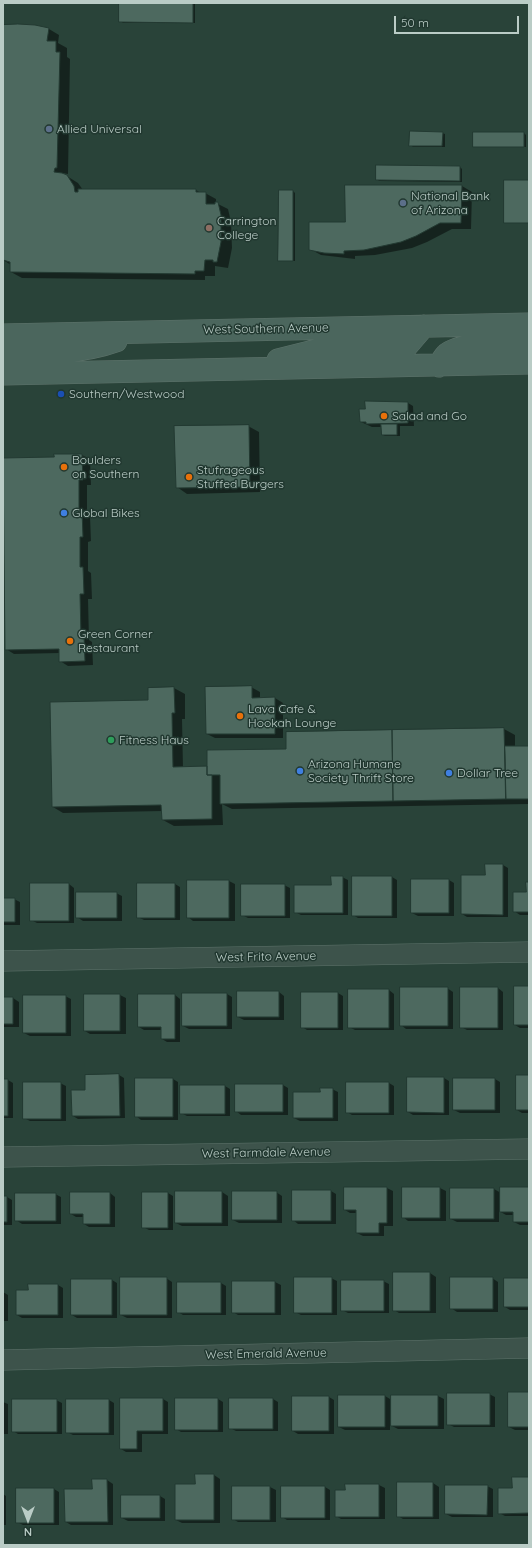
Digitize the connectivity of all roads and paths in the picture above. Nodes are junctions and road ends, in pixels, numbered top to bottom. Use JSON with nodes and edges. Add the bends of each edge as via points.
{"nodes":[{"id":1,"x":529,"y":324,"type":"edge"},
{"id":2,"x":424,"y":326,"type":"junction"},
{"id":3,"x":131,"y":332,"type":"junction"},
{"id":4,"x":3,"y":336,"type":"edge"},
{"id":5,"x":529,"y":344,"type":"edge"},
{"id":6,"x":3,"y":353,"type":"edge"},
{"id":7,"x":529,"y":363,"type":"edge"},
{"id":8,"x":439,"y":366,"type":"junction"},
{"id":9,"x":238,"y":370,"type":"junction"},
{"id":10,"x":3,"y":374,"type":"edge"},
{"id":11,"x":529,"y":952,"type":"edge"},
{"id":12,"x":3,"y":961,"type":"edge"},
{"id":13,"x":529,"y":1148,"type":"edge"},
{"id":14,"x":3,"y":1157,"type":"edge"},
{"id":15,"x":529,"y":1348,"type":"edge"},
{"id":16,"x":3,"y":1360,"type":"edge"}],
"edges":[{"from":1,"to":2,"type":"main road","name":"West Southern Avenue"},
{"from":2,"to":3,"type":"main road","name":"West Southern Avenue"},
{"from":2,"to":9,"type":"main road","via":[[406,347],[318,350]]},
{"from":3,"to":4,"type":"main road","name":"West Southern Avenue"},
{"from":3,"to":6,"type":"main road","via":[[114,342],[85,349],[66,352]]},
{"from":5,"to":8,"type":"main road","via":[[464,346],[446,355]]},
{"from":7,"to":8,"type":"main road"},
{"from":8,"to":9,"type":"main road"},
{"from":9,"to":10,"type":"main road"},
{"from":11,"to":12,"type":"street","name":"West Frito Avenue"},
{"from":13,"to":14,"type":"street","name":"West Farmdale Avenue"},
{"from":15,"to":16,"type":"street","name":"West Emerald Avenue"}]}
